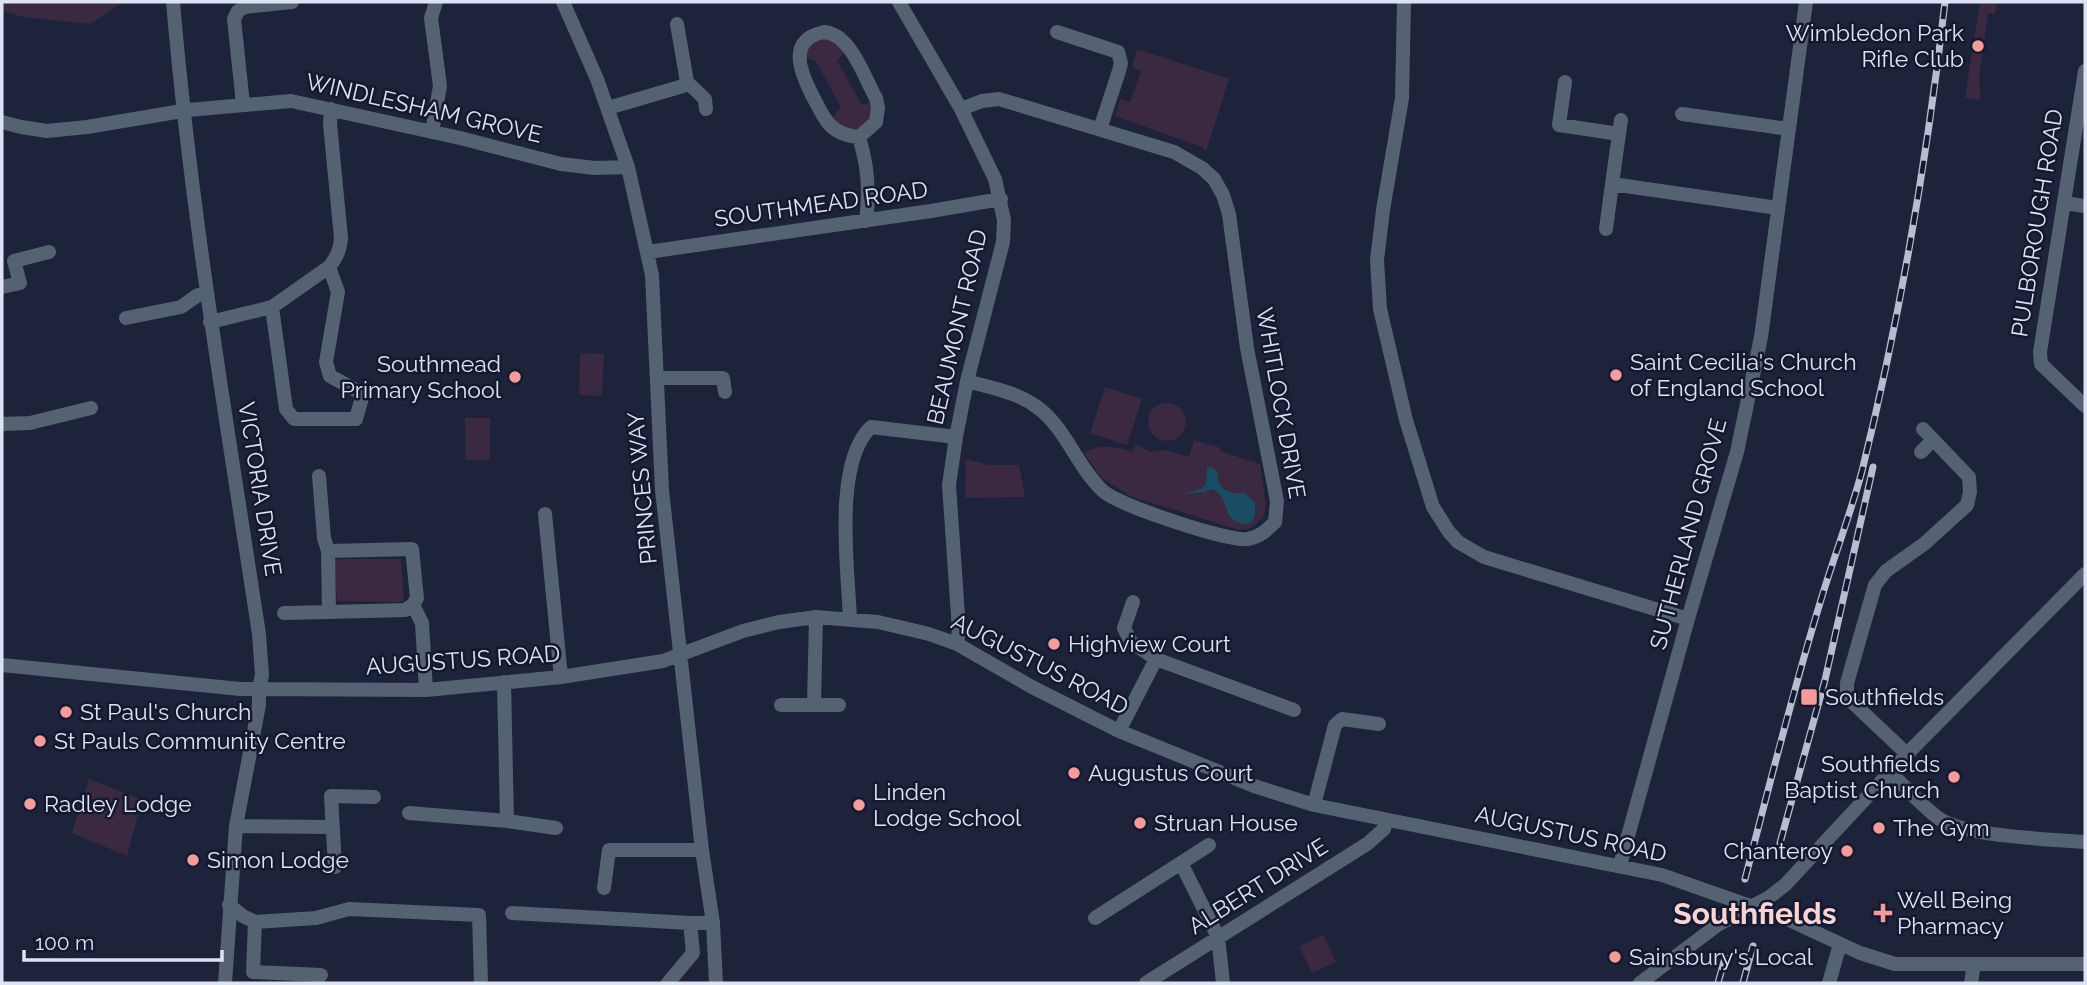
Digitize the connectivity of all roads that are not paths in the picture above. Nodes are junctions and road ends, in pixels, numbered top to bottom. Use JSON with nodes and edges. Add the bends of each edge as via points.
{"nodes":[{"id":1,"x":173,"y":2,"type":"edge"},
{"id":2,"x":292,"y":2,"type":"edge"},
{"id":3,"x":436,"y":2,"type":"edge"},
{"id":4,"x":564,"y":2,"type":"edge"},
{"id":5,"x":899,"y":2,"type":"edge"},
{"id":6,"x":1404,"y":2,"type":"edge"},
{"id":7,"x":1806,"y":2,"type":"edge"},
{"id":8,"x":677,"y":24,"type":"dead end"},
{"id":9,"x":1057,"y":32,"type":"dead end"},
{"id":10,"x":2085,"y":80,"type":"edge"},
{"id":11,"x":687,"y":82,"type":"junction"},
{"id":12,"x":1565,"y":82,"type":"dead end"},
{"id":13,"x":243,"y":104,"type":"junction"},
{"id":14,"x":608,"y":108,"type":"junction"},
{"id":15,"x":331,"y":109,"type":"junction"},
{"id":16,"x":706,"y":109,"type":"dead end"},
{"id":17,"x":961,"y":109,"type":"junction"},
{"id":18,"x":182,"y":111,"type":"junction"},
{"id":19,"x":1682,"y":114,"type":"dead end"},
{"id":20,"x":2,"y":122,"type":"edge"},
{"id":21,"x":1100,"y":129,"type":"junction"},
{"id":22,"x":1789,"y":129,"type":"junction"},
{"id":23,"x":432,"y":132,"type":"junction"},
{"id":24,"x":859,"y":137,"type":"junction"},
{"id":25,"x":628,"y":167,"type":"junction"},
{"id":26,"x":1612,"y":184,"type":"junction"},
{"id":27,"x":1001,"y":199,"type":"junction"},
{"id":28,"x":2064,"y":203,"type":"junction"},
{"id":29,"x":2085,"y":206,"type":"edge"},
{"id":30,"x":1778,"y":208,"type":"junction"},
{"id":31,"x":866,"y":220,"type":"junction"},
{"id":32,"x":1606,"y":229,"type":"dead end"},
{"id":33,"x":49,"y":251,"type":"dead end"},
{"id":34,"x":648,"y":252,"type":"junction"},
{"id":35,"x":329,"y":267,"type":"junction"},
{"id":36,"x":2,"y":287,"type":"edge"},
{"id":37,"x":206,"y":293,"type":"junction"},
{"id":38,"x":272,"y":307,"type":"junction"},
{"id":39,"x":125,"y":318,"type":"dead end"},
{"id":40,"x":210,"y":322,"type":"junction"},
{"id":41,"x":657,"y":378,"type":"junction"},
{"id":42,"x":968,"y":381,"type":"junction"},
{"id":43,"x":724,"y":392,"type":"dead end"},
{"id":44,"x":2085,"y":406,"type":"edge"},
{"id":45,"x":91,"y":408,"type":"dead end"},
{"id":46,"x":2,"y":424,"type":"edge"},
{"id":47,"x":956,"y":437,"type":"junction"},
{"id":48,"x":1921,"y":453,"type":"dead end"},
{"id":49,"x":319,"y":476,"type":"dead end"},
{"id":50,"x":545,"y":514,"type":"dead end"},
{"id":51,"x":328,"y":551,"type":"junction"},
{"id":52,"x":2085,"y":574,"type":"edge"},
{"id":53,"x":1133,"y":602,"type":"dead end"},
{"id":54,"x":413,"y":604,"type":"junction"},
{"id":55,"x":284,"y":612,"type":"dead end"},
{"id":56,"x":329,"y":612,"type":"junction"},
{"id":57,"x":816,"y":617,"type":"junction"},
{"id":58,"x":850,"y":619,"type":"junction"},
{"id":59,"x":1688,"y":619,"type":"junction"},
{"id":60,"x":957,"y":644,"type":"junction"},
{"id":61,"x":680,"y":655,"type":"junction"},
{"id":62,"x":1156,"y":659,"type":"junction"},
{"id":63,"x":2,"y":665,"type":"edge"},
{"id":64,"x":561,"y":677,"type":"junction"},
{"id":65,"x":504,"y":682,"type":"junction"},
{"id":66,"x":259,"y":689,"type":"junction"},
{"id":67,"x":426,"y":690,"type":"junction"},
{"id":68,"x":781,"y":705,"type":"dead end"},
{"id":69,"x":814,"y":705,"type":"junction"},
{"id":70,"x":839,"y":705,"type":"dead end"},
{"id":71,"x":1294,"y":710,"type":"dead end"},
{"id":72,"x":1379,"y":724,"type":"dead end"},
{"id":73,"x":1119,"y":731,"type":"junction"},
{"id":74,"x":1907,"y":754,"type":"junction"},
{"id":75,"x":1890,"y":772,"type":"junction"},
{"id":76,"x":374,"y":797,"type":"dead end"},
{"id":77,"x":1314,"y":805,"type":"junction"},
{"id":78,"x":409,"y":813,"type":"dead end"},
{"id":79,"x":1386,"y":820,"type":"junction"},
{"id":80,"x":507,"y":821,"type":"junction"},
{"id":81,"x":236,"y":826,"type":"junction"},
{"id":82,"x":331,"y":827,"type":"junction"},
{"id":83,"x":556,"y":828,"type":"dead end"},
{"id":84,"x":2085,"y":842,"type":"edge"},
{"id":85,"x":1209,"y":845,"type":"dead end"},
{"id":86,"x":702,"y":850,"type":"junction"},
{"id":87,"x":1181,"y":863,"type":"junction"},
{"id":88,"x":1620,"y":865,"type":"junction"},
{"id":89,"x":335,"y":867,"type":"dead end"},
{"id":90,"x":604,"y":888,"type":"dead end"},
{"id":91,"x":229,"y":905,"type":"junction"},
{"id":92,"x":1751,"y":906,"type":"junction"},
{"id":93,"x":512,"y":912,"type":"dead end"},
{"id":94,"x":1095,"y":918,"type":"dead end"},
{"id":95,"x":255,"y":922,"type":"junction"},
{"id":96,"x":690,"y":923,"type":"junction"},
{"id":97,"x":713,"y":923,"type":"junction"},
{"id":98,"x":1218,"y":937,"type":"junction"},
{"id":99,"x":1840,"y":944,"type":"junction"},
{"id":100,"x":1974,"y":964,"type":"junction"},
{"id":101,"x":2085,"y":964,"type":"edge"},
{"id":102,"x":321,"y":975,"type":"dead end"},
{"id":103,"x":252,"y":977,"type":"edge"},
{"id":104,"x":225,"y":983,"type":"edge"},
{"id":105,"x":481,"y":983,"type":"edge"},
{"id":106,"x":667,"y":983,"type":"edge"},
{"id":107,"x":716,"y":983,"type":"edge"},
{"id":108,"x":1146,"y":983,"type":"edge"},
{"id":109,"x":1223,"y":983,"type":"edge"},
{"id":110,"x":1640,"y":983,"type":"edge"},
{"id":111,"x":1829,"y":983,"type":"edge"},
{"id":112,"x":1971,"y":983,"type":"edge"}],
"edges":[{"from":1,"to":18,"type":"street","name":"VICTORIA DRIVE"},
{"from":2,"to":13,"type":"street","via":[[245,7],[234,19]]},
{"from":3,"to":23,"type":"street","via":[[431,18],[440,86]]},
{"from":4,"to":14,"type":"street","name":"PRINCES WAY"},
{"from":5,"to":17,"type":"street","name":"BEAUMONT ROAD"},
{"from":6,"to":59,"type":"street","via":[[1402,98],[1383,210],[1377,288],[1406,420],[1433,507],[1458,542],[1484,557]]},
{"from":7,"to":22,"type":"street","name":"SUTHERLAND GROVE"},
{"from":8,"to":11,"type":"street"},
{"from":9,"to":21,"type":"street","via":[[1118,52],[1121,63]]},
{"from":10,"to":28,"type":"street","name":"PULBOROUGH ROAD"},
{"from":11,"to":14,"type":"street"},
{"from":11,"to":16,"type":"street","via":[[705,99]]},
{"from":12,"to":26,"type":"street","via":[[1559,125],[1620,127]]},
{"from":13,"to":15,"type":"street","name":"WINDLESHAM GROVE","via":[[291,100]]},
{"from":13,"to":18,"type":"street","name":"WINDLESHAM GROVE"},
{"from":14,"to":25,"type":"street","name":"PRINCES WAY"},
{"from":15,"to":23,"type":"street","name":"WINDLESHAM GROVE"},
{"from":15,"to":35,"type":"street","via":[[341,238],[340,250]]},
{"from":17,"to":21,"type":"street","name":"WHITLOCK DRIVE","via":[[999,99]]},
{"from":17,"to":27,"type":"street","name":"BEAUMONT ROAD"},
{"from":18,"to":20,"type":"street","name":"WINDLESHAM GROVE","via":[[47,131]]},
{"from":18,"to":37,"type":"street","name":"VICTORIA DRIVE"},
{"from":19,"to":22,"type":"street"},
{"from":21,"to":42,"type":"street","name":"WHITLOCK DRIVE","via":[[1189,159],[1214,179],[1223,195],[1277,501],[1275,522],[1260,535],[1246,539],[1129,506],[1110,497],[1091,478],[1045,413],[1012,394]]},
{"from":22,"to":30,"type":"street","name":"SUTHERLAND GROVE"},
{"from":23,"to":25,"type":"street","name":"WINDLESHAM GROVE","via":[[561,164]]},
{"from":24,"to":24,"type":"street","via":[[845,135],[829,124],[803,76],[800,52],[816,34],[830,32],[842,37],[876,98],[876,122]]},
{"from":24,"to":31,"type":"street","via":[[868,171]]},
{"from":25,"to":34,"type":"street","name":"PRINCES WAY"},
{"from":26,"to":30,"type":"street"},
{"from":26,"to":32,"type":"street"},
{"from":27,"to":31,"type":"street","name":"SOUTHMEAD ROAD"},
{"from":27,"to":42,"type":"street","name":"BEAUMONT ROAD","via":[[1003,242]]},
{"from":28,"to":29,"type":"street"},
{"from":28,"to":44,"type":"street","name":"PULBOROUGH ROAD","via":[[2040,352],[2042,364]]},
{"from":30,"to":59,"type":"street","name":"SUTHERLAND GROVE","via":[[1761,337],[1737,452]]},
{"from":31,"to":34,"type":"street","name":"SOUTHMEAD ROAD"},
{"from":33,"to":36,"type":"street","via":[[14,261],[20,283]]},
{"from":34,"to":41,"type":"street","name":"PRINCES WAY"},
{"from":35,"to":38,"type":"street"},
{"from":35,"to":38,"type":"street","via":[[338,292],[326,362],[330,376],[363,394],[356,419],[294,419],[286,409]]},
{"from":37,"to":39,"type":"street","via":[[181,307]]},
{"from":37,"to":40,"type":"street","name":"VICTORIA DRIVE"},
{"from":38,"to":40,"type":"street"},
{"from":40,"to":66,"type":"street","name":"VICTORIA DRIVE","via":[[259,634]]},
{"from":41,"to":43,"type":"street","via":[[723,378]]},
{"from":41,"to":61,"type":"street","name":"PRINCES WAY","via":[[661,478]]},
{"from":42,"to":47,"type":"street","name":"BEAUMONT ROAD"},
{"from":45,"to":46,"type":"street","via":[[30,423]]},
{"from":47,"to":58,"type":"street","via":[[871,427],[863,435],[850,466],[846,500]]},
{"from":47,"to":60,"type":"street","name":"BEAUMONT ROAD","via":[[949,494]]},
{"from":48,"to":74,"type":"street","via":[[1928,434],[1969,477],[1967,505],[1886,571],[1875,586],[1847,683],[1852,702]]},
{"from":49,"to":51,"type":"street"},
{"from":50,"to":64,"type":"street"},
{"from":51,"to":54,"type":"street","via":[[412,550],[417,598]]},
{"from":51,"to":56,"type":"street"},
{"from":52,"to":74,"type":"street"},
{"from":53,"to":62,"type":"street","via":[[1124,628],[1131,642]]},
{"from":54,"to":56,"type":"street","via":[[404,610]]},
{"from":54,"to":67,"type":"street","via":[[422,623]]},
{"from":55,"to":56,"type":"street"},
{"from":57,"to":58,"type":"street","name":"AUGUSTUS ROAD"},
{"from":57,"to":61,"type":"street","name":"AUGUSTUS ROAD","via":[[743,631]]},
{"from":57,"to":69,"type":"street"},
{"from":58,"to":60,"type":"street","name":"AUGUSTUS ROAD","via":[[904,628]]},
{"from":59,"to":88,"type":"street","name":"SUTHERLAND GROVE"},
{"from":60,"to":73,"type":"street","name":"AUGUSTUS ROAD"},
{"from":61,"to":64,"type":"street","name":"AUGUSTUS ROAD"},
{"from":61,"to":86,"type":"street","name":"PRINCES WAY"},
{"from":62,"to":71,"type":"street"},
{"from":62,"to":73,"type":"street"},
{"from":63,"to":66,"type":"street","name":"AUGUSTUS ROAD"},
{"from":64,"to":65,"type":"street","name":"AUGUSTUS ROAD"},
{"from":65,"to":67,"type":"street","name":"AUGUSTUS ROAD"},
{"from":65,"to":80,"type":"street"},
{"from":66,"to":67,"type":"street","name":"AUGUSTUS ROAD"},
{"from":66,"to":81,"type":"street","name":"VICTORIA DRIVE"},
{"from":68,"to":69,"type":"street"},
{"from":69,"to":70,"type":"street"},
{"from":72,"to":77,"type":"street","via":[[1342,719],[1335,725]]},
{"from":73,"to":77,"type":"street","name":"AUGUSTUS ROAD","via":[[1254,786]]},
{"from":74,"to":75,"type":"street"},
{"from":75,"to":84,"type":"street","via":[[1937,818],[1953,827]]},
{"from":75,"to":92,"type":"street","via":[[1785,885]]},
{"from":76,"to":82,"type":"street","via":[[331,796]]},
{"from":77,"to":79,"type":"street","name":"AUGUSTUS ROAD"},
{"from":78,"to":80,"type":"street"},
{"from":79,"to":88,"type":"street","name":"AUGUSTUS ROAD"},
{"from":79,"to":98,"type":"street","name":"ALBERT DRIVE","via":[[1384,829],[1367,844]]},
{"from":80,"to":83,"type":"street"},
{"from":81,"to":82,"type":"street"},
{"from":81,"to":91,"type":"street","name":"VICTORIA DRIVE"},
{"from":82,"to":89,"type":"street"},
{"from":85,"to":87,"type":"street"},
{"from":86,"to":90,"type":"street","via":[[609,850]]},
{"from":86,"to":97,"type":"street","name":"PRINCES WAY"},
{"from":87,"to":94,"type":"street"},
{"from":87,"to":98,"type":"street"},
{"from":88,"to":92,"type":"street","name":"AUGUSTUS ROAD"},
{"from":91,"to":95,"type":"street"},
{"from":91,"to":104,"type":"street","name":"VICTORIA DRIVE"},
{"from":92,"to":99,"type":"street","name":"AUGUSTUS ROAD"},
{"from":92,"to":110,"type":"street"},
{"from":93,"to":96,"type":"street"},
{"from":95,"to":103,"type":"street"},
{"from":95,"to":105,"type":"street","via":[[316,918],[349,909],[478,915]]},
{"from":96,"to":97,"type":"street"},
{"from":96,"to":106,"type":"street","via":[[692,953]]},
{"from":97,"to":107,"type":"street","name":"PRINCES WAY"},
{"from":98,"to":108,"type":"street","name":"ALBERT DRIVE"},
{"from":98,"to":109,"type":"street"},
{"from":99,"to":100,"type":"street","name":"AUGUSTUS ROAD","via":[[1895,964]]},
{"from":99,"to":111,"type":"street"},
{"from":100,"to":101,"type":"street","name":"AUGUSTUS ROAD"},
{"from":100,"to":112,"type":"street"},
{"from":102,"to":103,"type":"street"}]}
